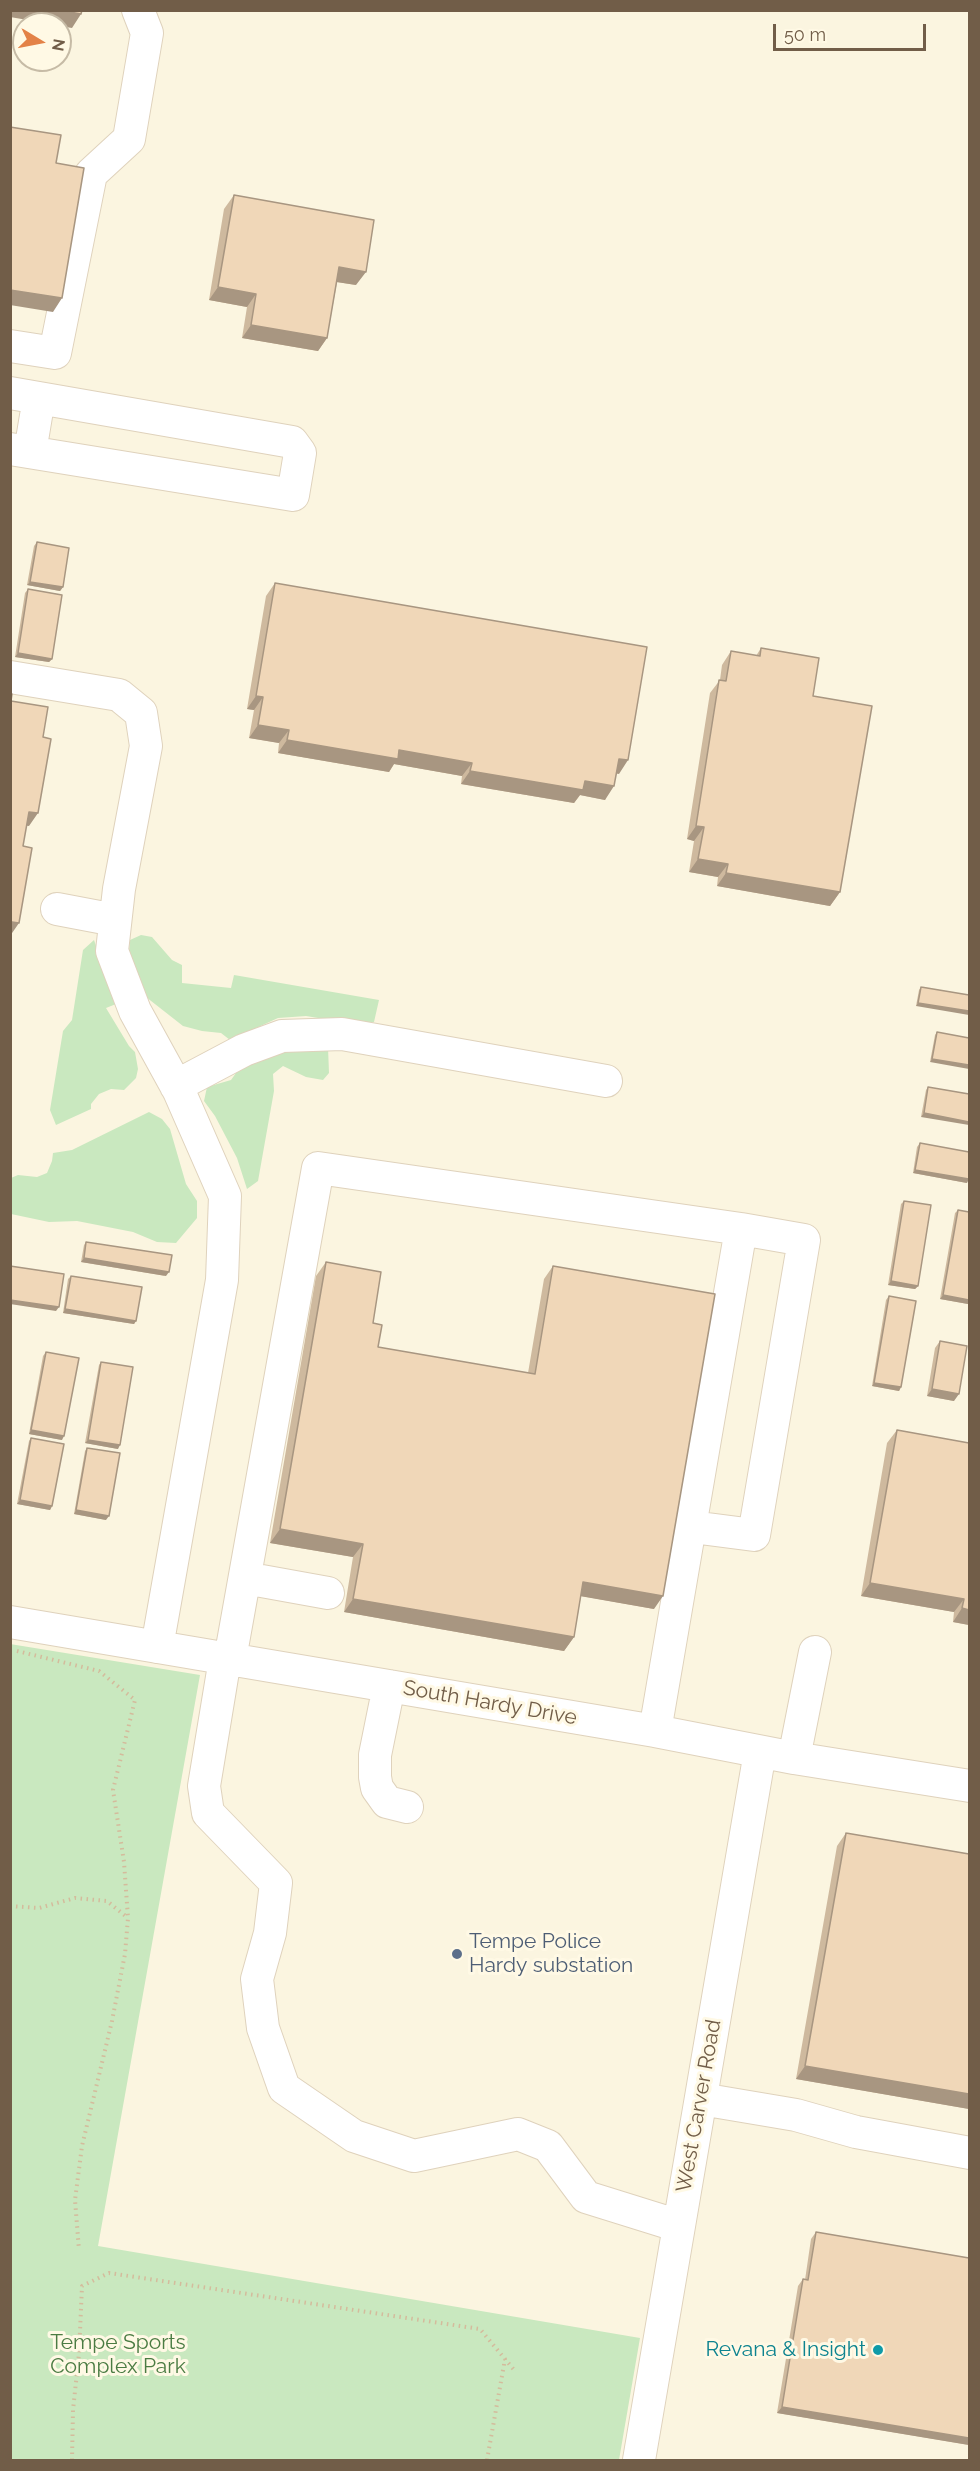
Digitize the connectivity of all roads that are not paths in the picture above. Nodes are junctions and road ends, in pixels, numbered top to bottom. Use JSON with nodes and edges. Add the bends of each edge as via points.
{"nodes":[{"id":1,"x":138,"y":10,"type":"edge"},
{"id":2,"x":10,"y":346,"type":"edge"},
{"id":3,"x":25,"y":395,"type":"edge"},
{"id":4,"x":20,"y":450,"type":"edge"},
{"id":5,"x":10,"y":677,"type":"edge"},
{"id":6,"x":57,"y":909,"type":"dead end"},
{"id":7,"x":115,"y":920,"type":"junction"},
{"id":8,"x":606,"y":1081,"type":"dead end"},
{"id":9,"x":176,"y":1086,"type":"junction"},
{"id":10,"x":741,"y":1229,"type":"junction"},
{"id":11,"x":692,"y":1527,"type":"junction"},
{"id":12,"x":245,"y":1578,"type":"junction"},
{"id":13,"x":328,"y":1593,"type":"dead end"},
{"id":14,"x":10,"y":1622,"type":"edge"},
{"id":15,"x":157,"y":1647,"type":"junction"},
{"id":16,"x":815,"y":1652,"type":"dead end"},
{"id":17,"x":228,"y":1659,"type":"junction"},
{"id":18,"x":389,"y":1686,"type":"junction"},
{"id":19,"x":655,"y":1731,"type":"junction"},
{"id":20,"x":760,"y":1752,"type":"junction"},
{"id":21,"x":794,"y":1758,"type":"junction"},
{"id":22,"x":969,"y":1786,"type":"edge"},
{"id":23,"x":407,"y":1807,"type":"dead end"},
{"id":24,"x":701,"y":2099,"type":"junction"},
{"id":25,"x":969,"y":2153,"type":"edge"},
{"id":26,"x":679,"y":2226,"type":"junction"},
{"id":27,"x":639,"y":2460,"type":"edge"}],
"edges":[{"from":1,"to":2,"type":"street","via":[[147,33],[129,139],[91,174],[55,352]]},
{"from":3,"to":4,"type":"street"},
{"from":3,"to":4,"type":"street","via":[[292,442],[300,453],[293,495]]},
{"from":5,"to":7,"type":"street","via":[[119,694],[141,713],[146,746]]},
{"from":6,"to":7,"type":"street"},
{"from":7,"to":9,"type":"street","via":[[112,951],[135,1011]]},
{"from":8,"to":9,"type":"street","via":[[342,1034],[282,1036],[244,1050]]},
{"from":9,"to":15,"type":"street","via":[[225,1196],[223,1268]]},
{"from":10,"to":11,"type":"street"},
{"from":10,"to":11,"type":"street","via":[[804,1240],[754,1535]]},
{"from":10,"to":12,"type":"street","via":[[318,1168]]},
{"from":11,"to":19,"type":"street"},
{"from":12,"to":13,"type":"street"},
{"from":12,"to":17,"type":"street"},
{"from":14,"to":15,"type":"street","name":"South Hardy Drive"},
{"from":15,"to":17,"type":"street","name":"South Hardy Drive"},
{"from":16,"to":21,"type":"street"},
{"from":17,"to":18,"type":"street","name":"South Hardy Drive"},
{"from":17,"to":26,"type":"street","via":[[204,1786],[208,1813],[276,1883],[270,1933],[257,1979],[263,2028],[284,2088],[354,2136],[414,2156],[518,2134],[548,2146],[586,2197]]},
{"from":18,"to":19,"type":"street","name":"South Hardy Drive"},
{"from":18,"to":23,"type":"street","via":[[375,1755],[375,1777],[387,1802]]},
{"from":19,"to":20,"type":"street","name":"South Hardy Drive"},
{"from":20,"to":21,"type":"street","name":"South Hardy Drive"},
{"from":20,"to":24,"type":"street","name":"West Carver Road"},
{"from":21,"to":22,"type":"street","name":"South Hardy Drive"},
{"from":24,"to":25,"type":"street","via":[[796,2115],[856,2132]]},
{"from":24,"to":26,"type":"street","name":"West Carver Road"},
{"from":26,"to":27,"type":"street","name":"West Carver Road"}]}
